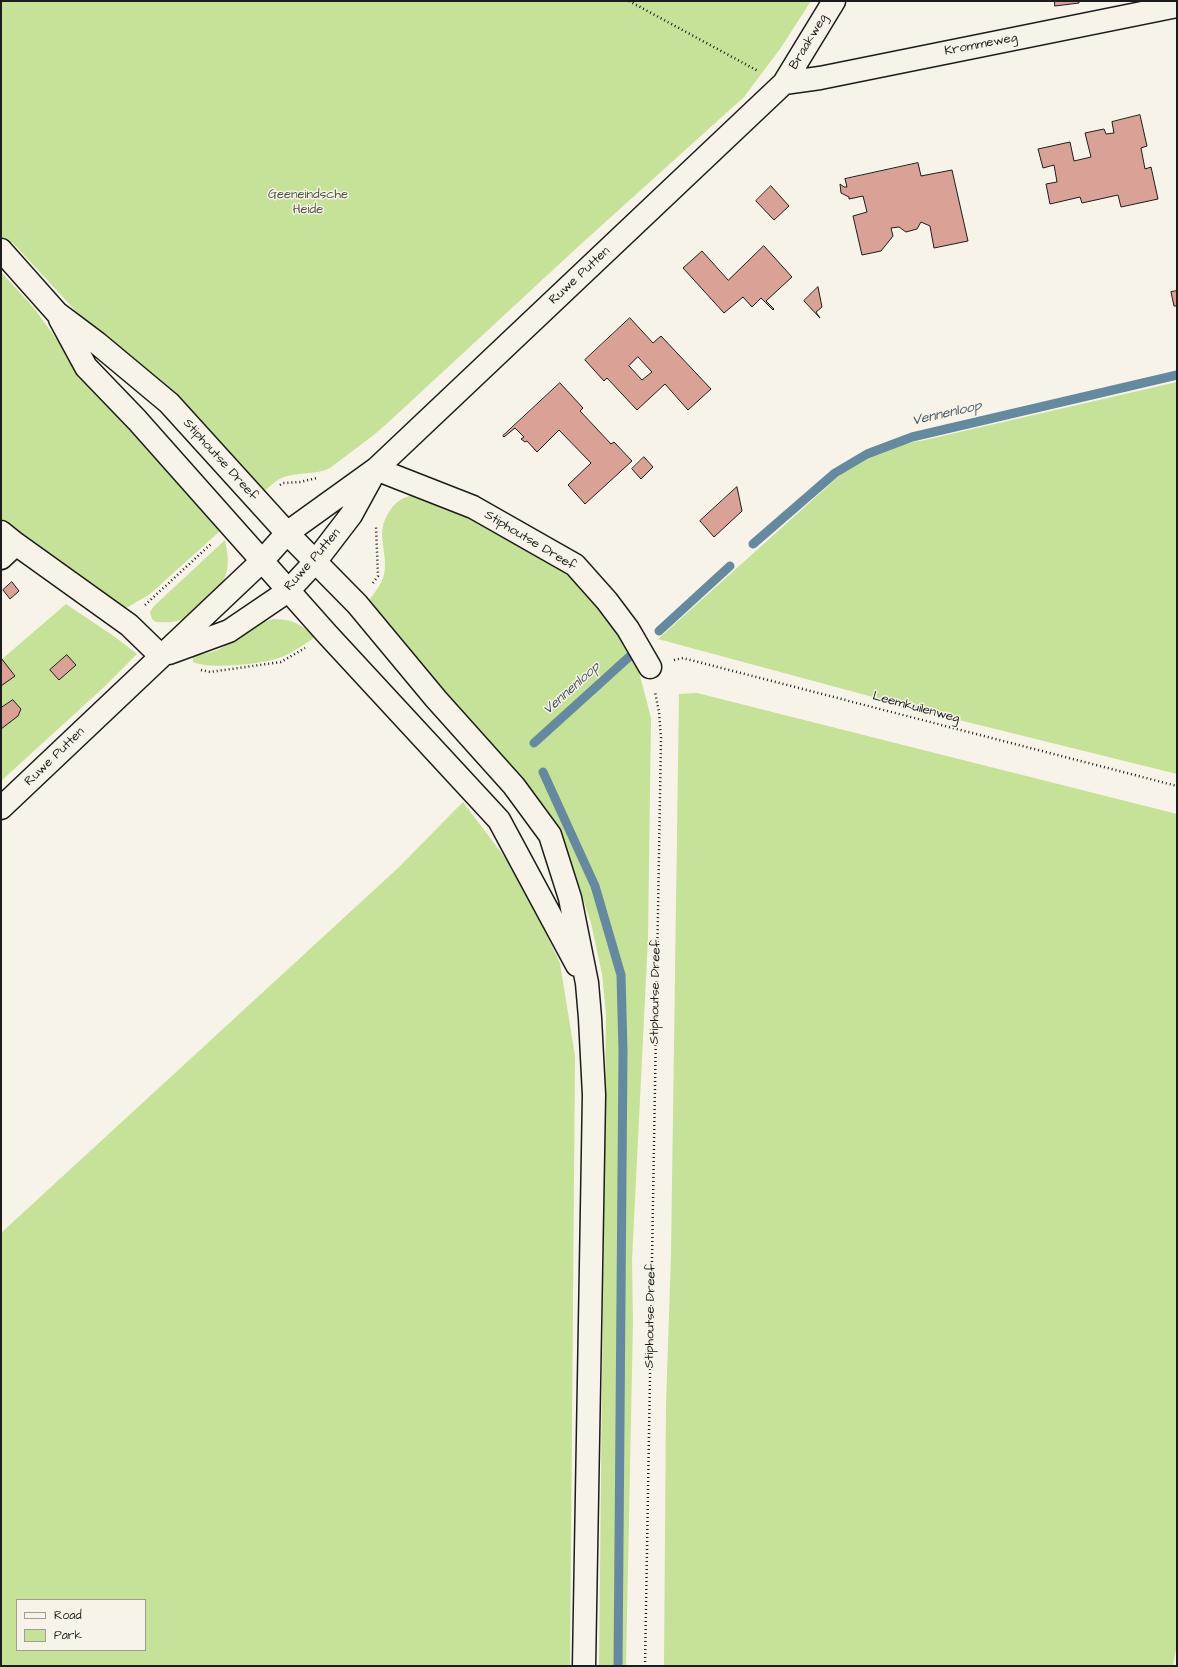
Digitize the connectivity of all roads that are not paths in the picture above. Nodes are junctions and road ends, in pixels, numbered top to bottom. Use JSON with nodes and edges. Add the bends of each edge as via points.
{"nodes":[{"id":1,"x":834,"y":1,"type":"edge"},
{"id":2,"x":1177,"y":6,"type":"edge"},
{"id":3,"x":784,"y":82,"type":"junction"},
{"id":4,"x":1,"y":250,"type":"edge"},
{"id":5,"x":57,"y":313,"type":"junction"},
{"id":6,"x":376,"y":469,"type":"junction"},
{"id":7,"x":287,"y":533,"type":"junction"},
{"id":8,"x":6,"y":545,"type":"edge"},
{"id":9,"x":262,"y":561,"type":"junction"},
{"id":10,"x":315,"y":562,"type":"junction"},
{"id":11,"x":288,"y":590,"type":"junction"},
{"id":12,"x":161,"y":656,"type":"junction"},
{"id":13,"x":650,"y":667,"type":"road end"},
{"id":14,"x":1,"y":808,"type":"edge"},
{"id":15,"x":587,"y":983,"type":"junction"},
{"id":16,"x":584,"y":1666,"type":"edge"}],
"edges":[{"from":1,"to":3,"type":"main road","name":"Braakweg"},
{"from":2,"to":3,"type":"main road","name":"Krommeweg","via":[[827,76]]},
{"from":3,"to":6,"type":"main road","name":"Ruwe Putten"},
{"from":4,"to":5,"type":"main road","name":"Stiphoutse Dreef"},
{"from":5,"to":7,"type":"main road","name":"Stiphoutse Dreef","via":[[98,343],[168,403]]},
{"from":5,"to":9,"type":"main road","name":"Stiphoutse Dreef","via":[[86,367],[137,420]]},
{"from":6,"to":7,"type":"main road","name":"Ruwe Putten"},
{"from":6,"to":10,"type":"main road","name":"Ruwe Putten","via":[[351,515]]},
{"from":6,"to":13,"type":"main road","name":"Stiphoutse Dreef","via":[[473,507],[575,565],[607,600],[628,629]]},
{"from":7,"to":9,"type":"main road","name":"Ruwe Putten"},
{"from":7,"to":10,"type":"main road","name":"Stiphoutse Dreef"},
{"from":8,"to":12,"type":"main road","via":[[129,625]]},
{"from":9,"to":11,"type":"main road","name":"Stiphoutse Dreef"},
{"from":9,"to":12,"type":"main road","name":"Ruwe Putten"},
{"from":10,"to":11,"type":"main road","name":"Ruwe Putten"},
{"from":10,"to":15,"type":"main road","name":"Stiphoutse Dreef","via":[[357,604],[436,699],[514,786],[550,835],[570,898]]},
{"from":11,"to":12,"type":"main road","name":"Ruwe Putten","via":[[229,632]]},
{"from":11,"to":15,"type":"main road","name":"Stiphoutse Dreef","via":[[498,820]]},
{"from":12,"to":14,"type":"main road","name":"Ruwe Putten"},
{"from":15,"to":16,"type":"main road","name":"Stiphoutse Dreef","via":[[594,1095]]}]}
